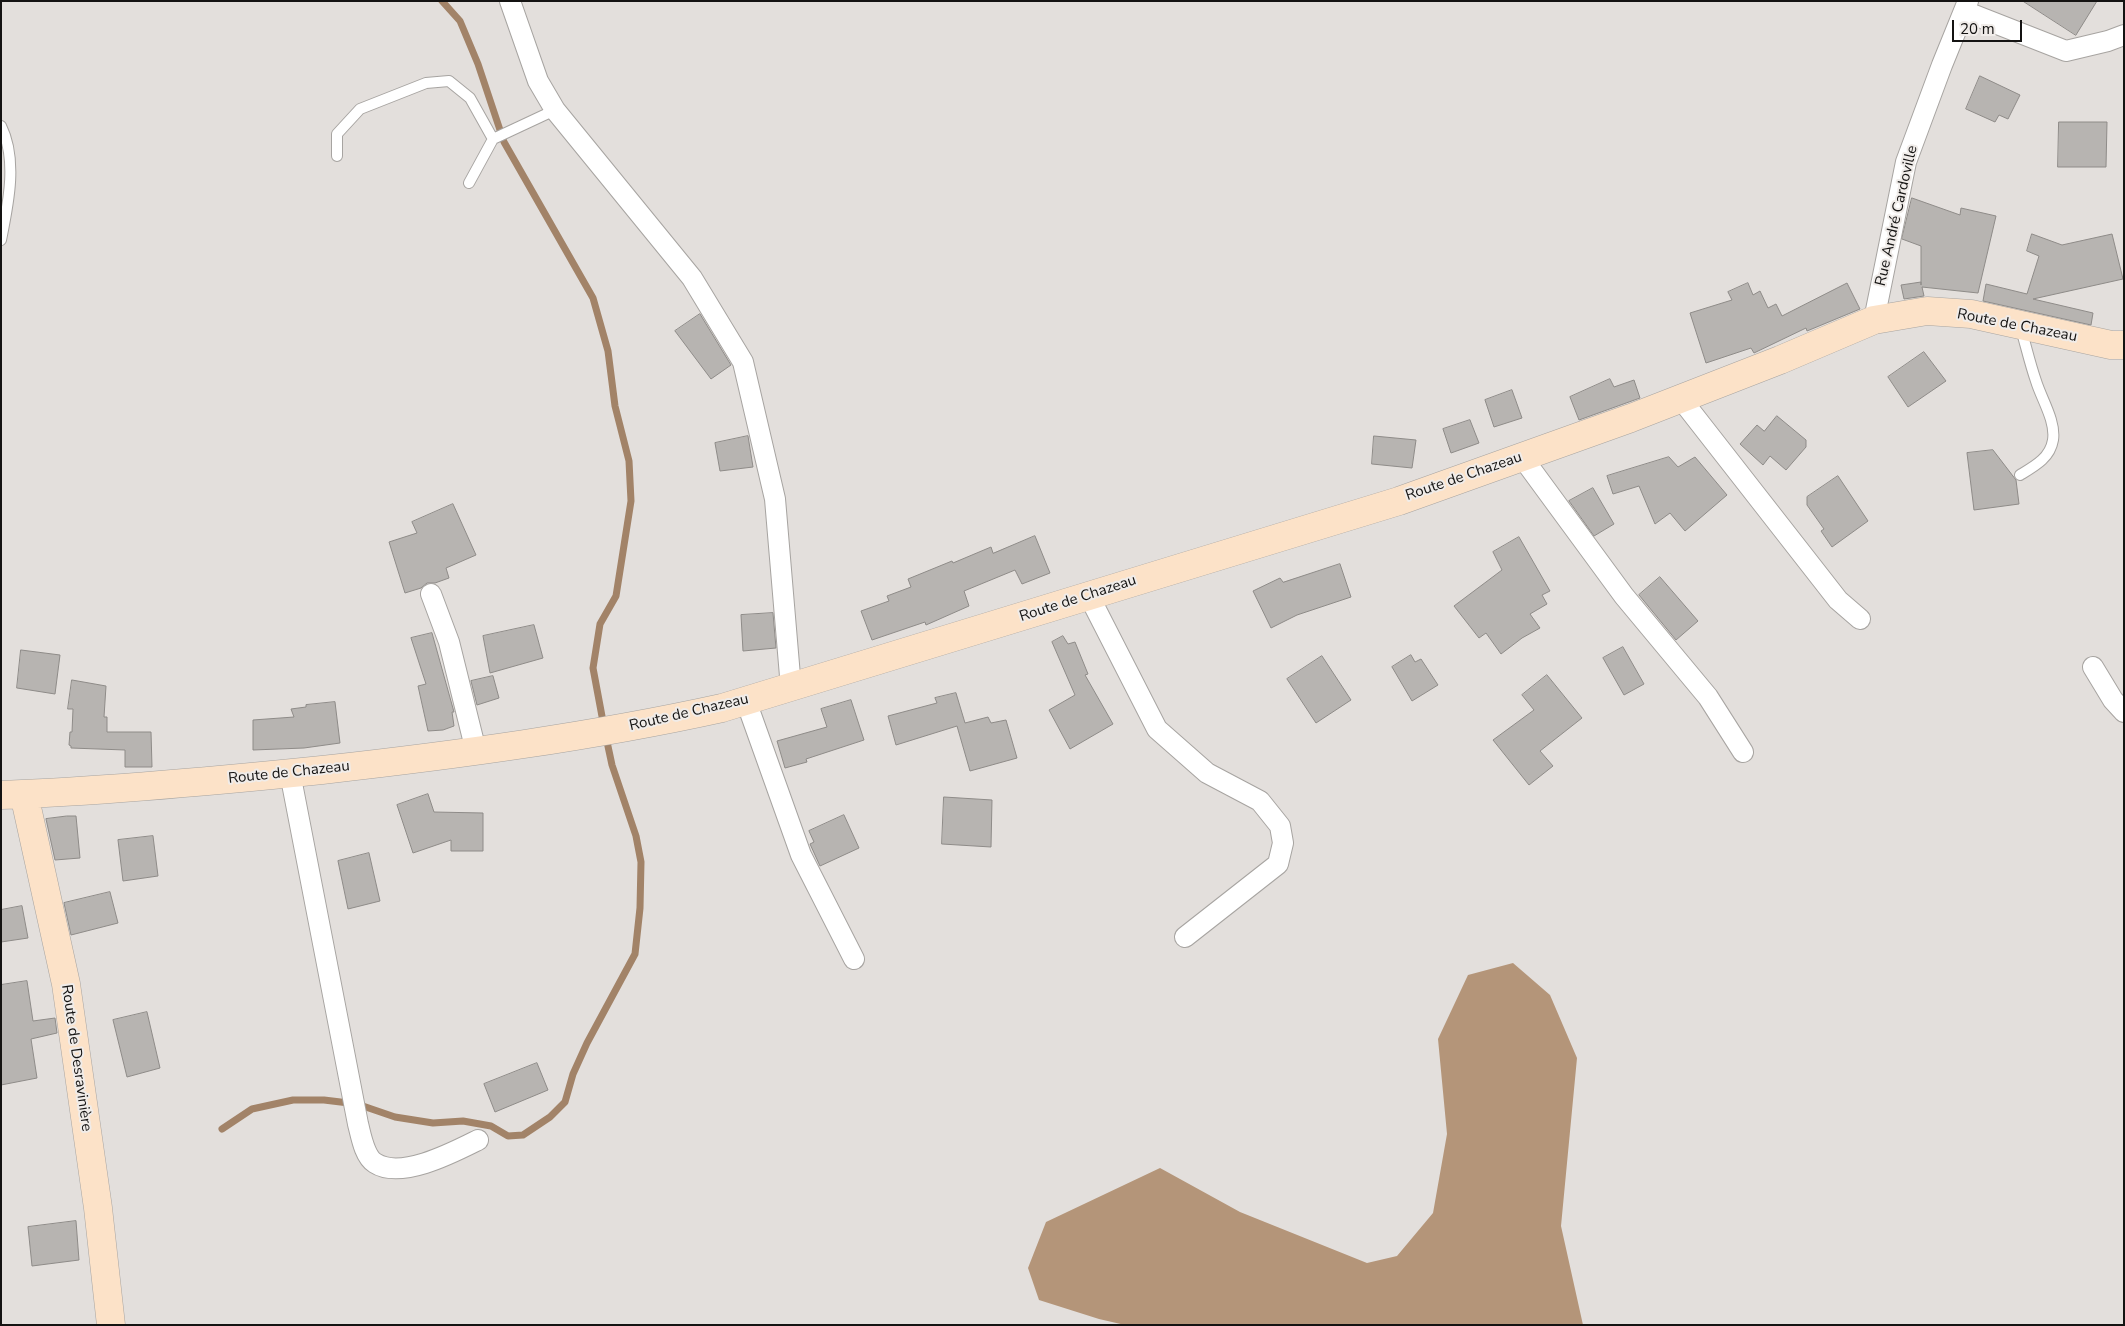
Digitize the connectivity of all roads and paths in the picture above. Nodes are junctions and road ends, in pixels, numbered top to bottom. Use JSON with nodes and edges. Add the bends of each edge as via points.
{"nodes":[{"id":1,"x":510,"y":1,"type":"edge"},
{"id":2,"x":1966,"y":6,"type":"edge"},
{"id":3,"x":2124,"y":35,"type":"edge"},
{"id":4,"x":555,"y":110,"type":"junction"},
{"id":5,"x":1,"y":126,"type":"edge"},
{"id":6,"x":493,"y":139,"type":"junction"},
{"id":7,"x":337,"y":156,"type":"dead end"},
{"id":8,"x":469,"y":183,"type":"dead end"},
{"id":9,"x":1,"y":240,"type":"edge"},
{"id":10,"x":1874,"y":320,"type":"junction"},
{"id":11,"x":2020,"y":325,"type":"junction"},
{"id":12,"x":2119,"y":348,"type":"edge"},
{"id":13,"x":1681,"y":398,"type":"junction"},
{"id":14,"x":1522,"y":457,"type":"junction"},
{"id":15,"x":2020,"y":475,"type":"dead end"},
{"id":16,"x":431,"y":594,"type":"dead end"},
{"id":17,"x":1088,"y":596,"type":"junction"},
{"id":18,"x":1860,"y":619,"type":"dead end"},
{"id":19,"x":2093,"y":667,"type":"dead end"},
{"id":20,"x":791,"y":688,"type":"junction"},
{"id":21,"x":746,"y":701,"type":"junction"},
{"id":22,"x":2124,"y":712,"type":"edge"},
{"id":23,"x":476,"y":751,"type":"junction"},
{"id":24,"x":1743,"y":752,"type":"dead end"},
{"id":25,"x":290,"y":773,"type":"junction"},
{"id":26,"x":12,"y":795,"type":"edge"},
{"id":27,"x":1185,"y":937,"type":"dead end"},
{"id":28,"x":854,"y":959,"type":"dead end"},
{"id":29,"x":478,"y":1140,"type":"dead end"},
{"id":30,"x":110,"y":1325,"type":"edge"}],
"edges":[{"from":1,"to":4,"type":"street","via":[[538,81]]},
{"from":2,"to":3,"type":"street","via":[[2066,52]]},
{"from":2,"to":10,"type":"street","name":"Rue André Cardoville","via":[[1906,162]]},
{"from":4,"to":6,"type":"lane"},
{"from":4,"to":20,"type":"street","via":[[692,278],[743,362],[775,499]]},
{"from":5,"to":9,"type":"lane","via":[[6,136],[10,173]]},
{"from":6,"to":7,"type":"lane","via":[[470,98],[449,82],[426,83],[360,109],[337,134]]},
{"from":6,"to":8,"type":"lane"},
{"from":10,"to":11,"type":"main road","name":"Route de Chazeau","via":[[1927,311],[1971,314]]},
{"from":10,"to":13,"type":"main road","name":"Route de Chazeau"},
{"from":11,"to":12,"type":"main road","name":"Route de Chazeau"},
{"from":11,"to":15,"type":"lane","via":[[2054,439],[2041,463]]},
{"from":13,"to":14,"type":"main road","name":"Route de Chazeau"},
{"from":13,"to":18,"type":"street","via":[[1838,600]]},
{"from":14,"to":17,"type":"main road","name":"Route de Chazeau","via":[[1398,500]]},
{"from":14,"to":24,"type":"street","via":[[1624,596],[1708,697]]},
{"from":16,"to":23,"type":"street","via":[[449,642]]},
{"from":17,"to":20,"type":"main road","name":"Route de Chazeau"},
{"from":17,"to":27,"type":"street","via":[[1157,729],[1207,773],[1260,801],[1280,826],[1283,843],[1278,864]]},
{"from":19,"to":22,"type":"street","via":[[2112,700]]},
{"from":20,"to":21,"type":"main road","name":"Route de Chazeau"},
{"from":21,"to":23,"type":"main road","name":"Route de Chazeau","via":[[646,724]]},
{"from":21,"to":28,"type":"street","via":[[802,855]]},
{"from":23,"to":25,"type":"main road","name":"Route de Chazeau"},
{"from":25,"to":26,"type":"main road","name":"Route de Chazeau","via":[[202,783]]},
{"from":25,"to":29,"type":"street","via":[[358,1124],[366,1151],[374,1163],[408,1167],[437,1160]]},
{"from":26,"to":30,"type":"main road","name":"Route de Desravinière","via":[[66,984],[98,1208]]}]}
